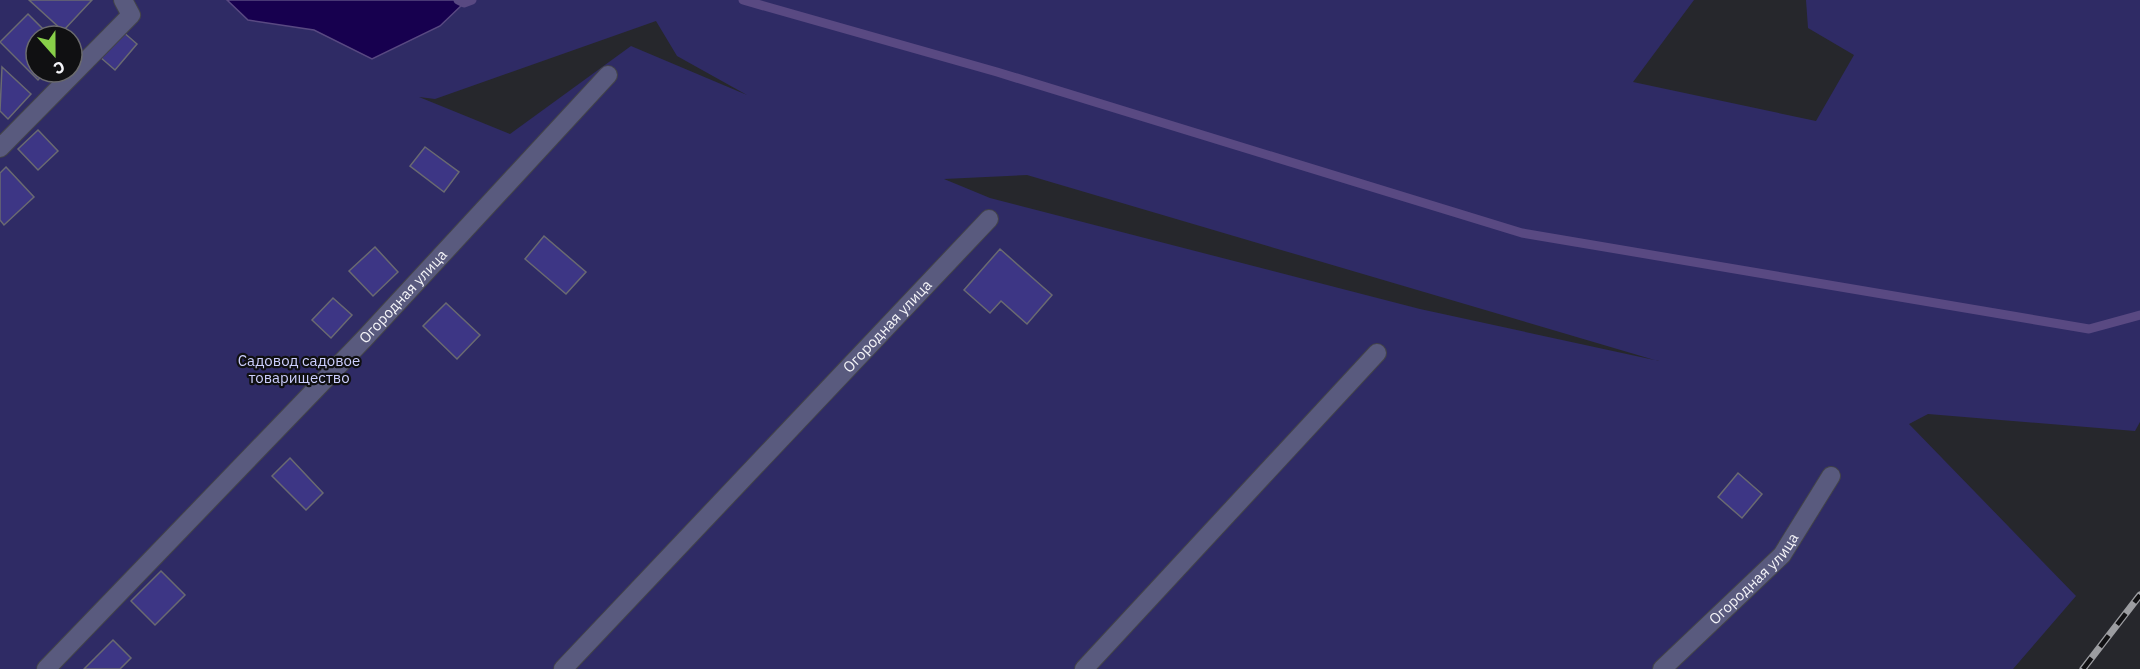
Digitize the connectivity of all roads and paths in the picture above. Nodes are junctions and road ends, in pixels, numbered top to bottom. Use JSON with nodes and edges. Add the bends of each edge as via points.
{"nodes":[{"id":1,"x":123,"y":0,"type":"edge"},
{"id":2,"x":608,"y":75,"type":"dead end"},
{"id":3,"x":0,"y":148,"type":"edge"},
{"id":4,"x":989,"y":219,"type":"dead end"},
{"id":5,"x":1377,"y":353,"type":"dead end"},
{"id":6,"x":1831,"y":476,"type":"dead end"},
{"id":7,"x":46,"y":669,"type":"edge"},
{"id":8,"x":563,"y":669,"type":"edge"},
{"id":9,"x":1084,"y":669,"type":"edge"},
{"id":10,"x":1662,"y":669,"type":"edge"}],
"edges":[{"from":1,"to":3,"type":"street","via":[[131,15]]},
{"from":2,"to":7,"type":"street","name":"Огородная улица","via":[[364,339]]},
{"from":4,"to":8,"type":"street","name":"Огородная улица"},
{"from":5,"to":9,"type":"street"},
{"from":6,"to":10,"type":"street","name":"Огородная улица","via":[[1782,555]]}]}
